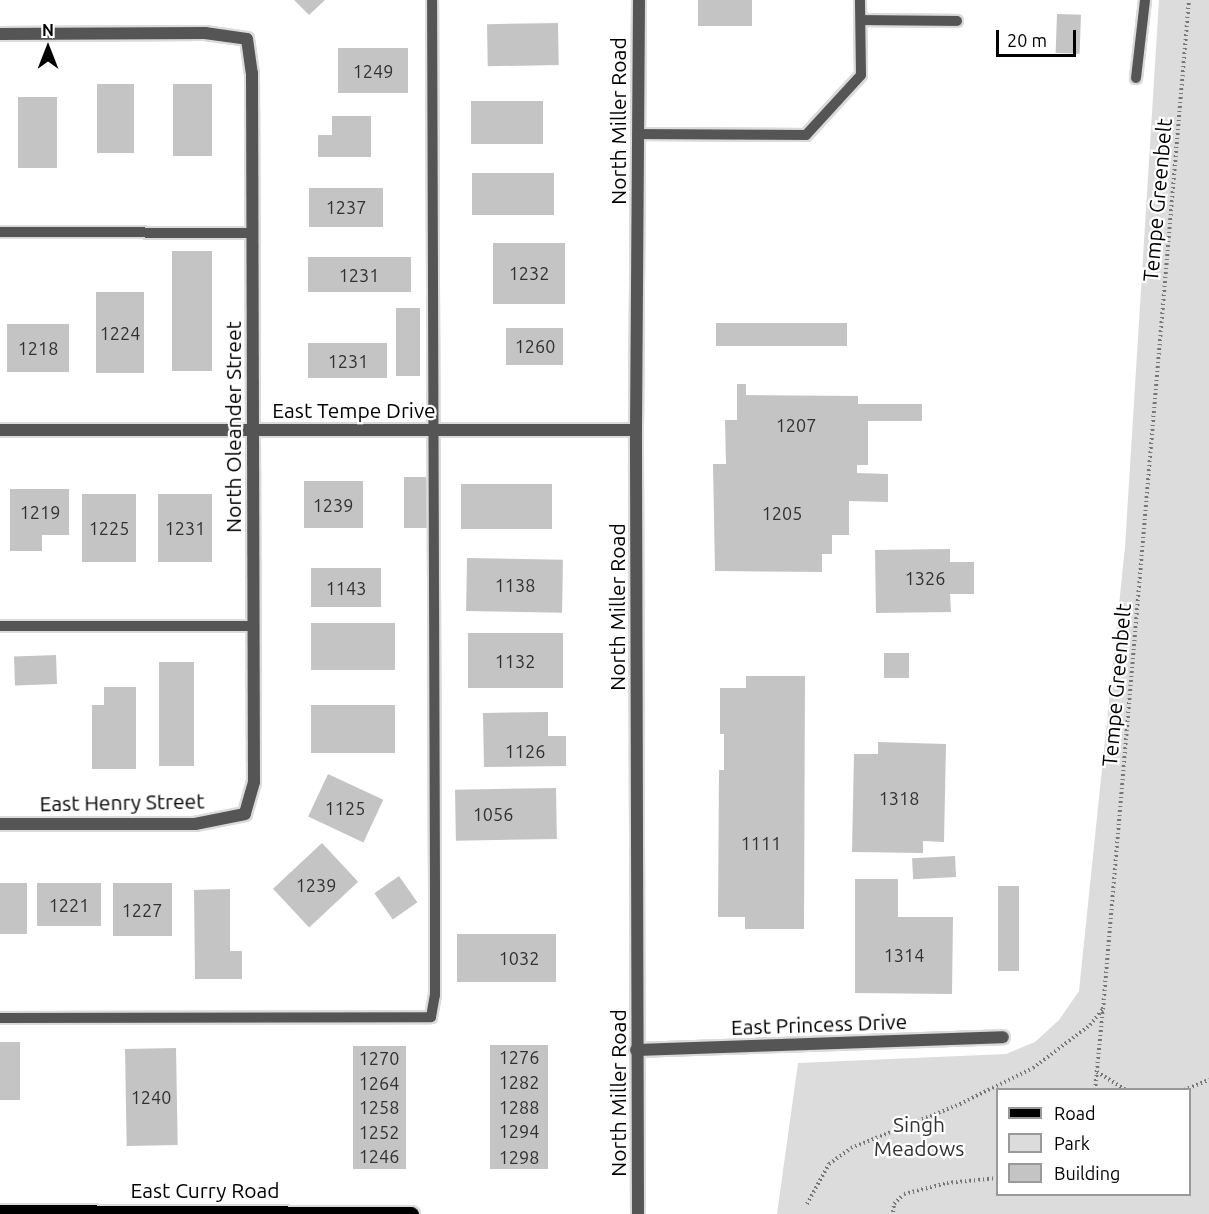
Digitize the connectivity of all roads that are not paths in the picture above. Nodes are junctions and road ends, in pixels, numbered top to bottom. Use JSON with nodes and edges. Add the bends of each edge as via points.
{"nodes":[{"id":1,"x":432,"y":0,"type":"edge"},
{"id":2,"x":639,"y":0,"type":"edge"},
{"id":3,"x":860,"y":0,"type":"edge"},
{"id":4,"x":1145,"y":0,"type":"edge"},
{"id":5,"x":861,"y":20,"type":"junction"},
{"id":6,"x":957,"y":21,"type":"dead end"},
{"id":7,"x":0,"y":33,"type":"edge"},
{"id":8,"x":1136,"y":78,"type":"dead end"},
{"id":9,"x":638,"y":134,"type":"junction"},
{"id":10,"x":0,"y":232,"type":"edge"},
{"id":11,"x":252,"y":233,"type":"junction"},
{"id":12,"x":253,"y":429,"type":"junction"},
{"id":13,"x":434,"y":429,"type":"junction"},
{"id":14,"x":0,"y":430,"type":"edge"},
{"id":15,"x":636,"y":430,"type":"junction"},
{"id":16,"x":0,"y":626,"type":"edge"},
{"id":17,"x":253,"y":626,"type":"junction"},
{"id":18,"x":244,"y":814,"type":"joint"},
{"id":19,"x":0,"y":824,"type":"edge"},
{"id":20,"x":0,"y":1018,"type":"edge"},
{"id":21,"x":1003,"y":1037,"type":"dead end"},
{"id":22,"x":636,"y":1050,"type":"junction"},
{"id":23,"x":0,"y":1212,"type":"edge"},
{"id":24,"x":411,"y":1214,"type":"edge"},
{"id":25,"x":638,"y":1214,"type":"edge"}],
"edges":[{"from":1,"to":13,"type":"lane"},
{"from":2,"to":9,"type":"street","name":"North Miller Road"},
{"from":3,"to":5,"type":"lane"},
{"from":4,"to":8,"type":"lane"},
{"from":5,"to":6,"type":"lane"},
{"from":5,"to":9,"type":"lane","via":[[861,75],[806,135]]},
{"from":7,"to":11,"type":"street","name":"North Oleander Street","via":[[205,33],[247,39],[252,72]]},
{"from":9,"to":15,"type":"street","name":"North Miller Road"},
{"from":10,"to":11,"type":"lane"},
{"from":11,"to":12,"type":"street","name":"North Oleander Street"},
{"from":12,"to":13,"type":"street","name":"East Tempe Drive"},
{"from":12,"to":14,"type":"street","name":"East Tempe Drive"},
{"from":12,"to":17,"type":"street","name":"North Oleander Street"},
{"from":13,"to":15,"type":"street","name":"East Tempe Drive"},
{"from":13,"to":20,"type":"lane","via":[[435,995],[431,1017]]},
{"from":15,"to":22,"type":"street","name":"North Miller Road"},
{"from":16,"to":17,"type":"lane"},
{"from":17,"to":18,"type":"street","name":"North Oleander Street","via":[[254,782]]},
{"from":18,"to":19,"type":"street","name":"East Henry Street","via":[[195,824]]},
{"from":21,"to":22,"type":"street","name":"East Princess Drive"},
{"from":22,"to":25,"type":"street","name":"North Miller Road"},
{"from":23,"to":24,"type":"main road","name":"East Curry Road"}]}
